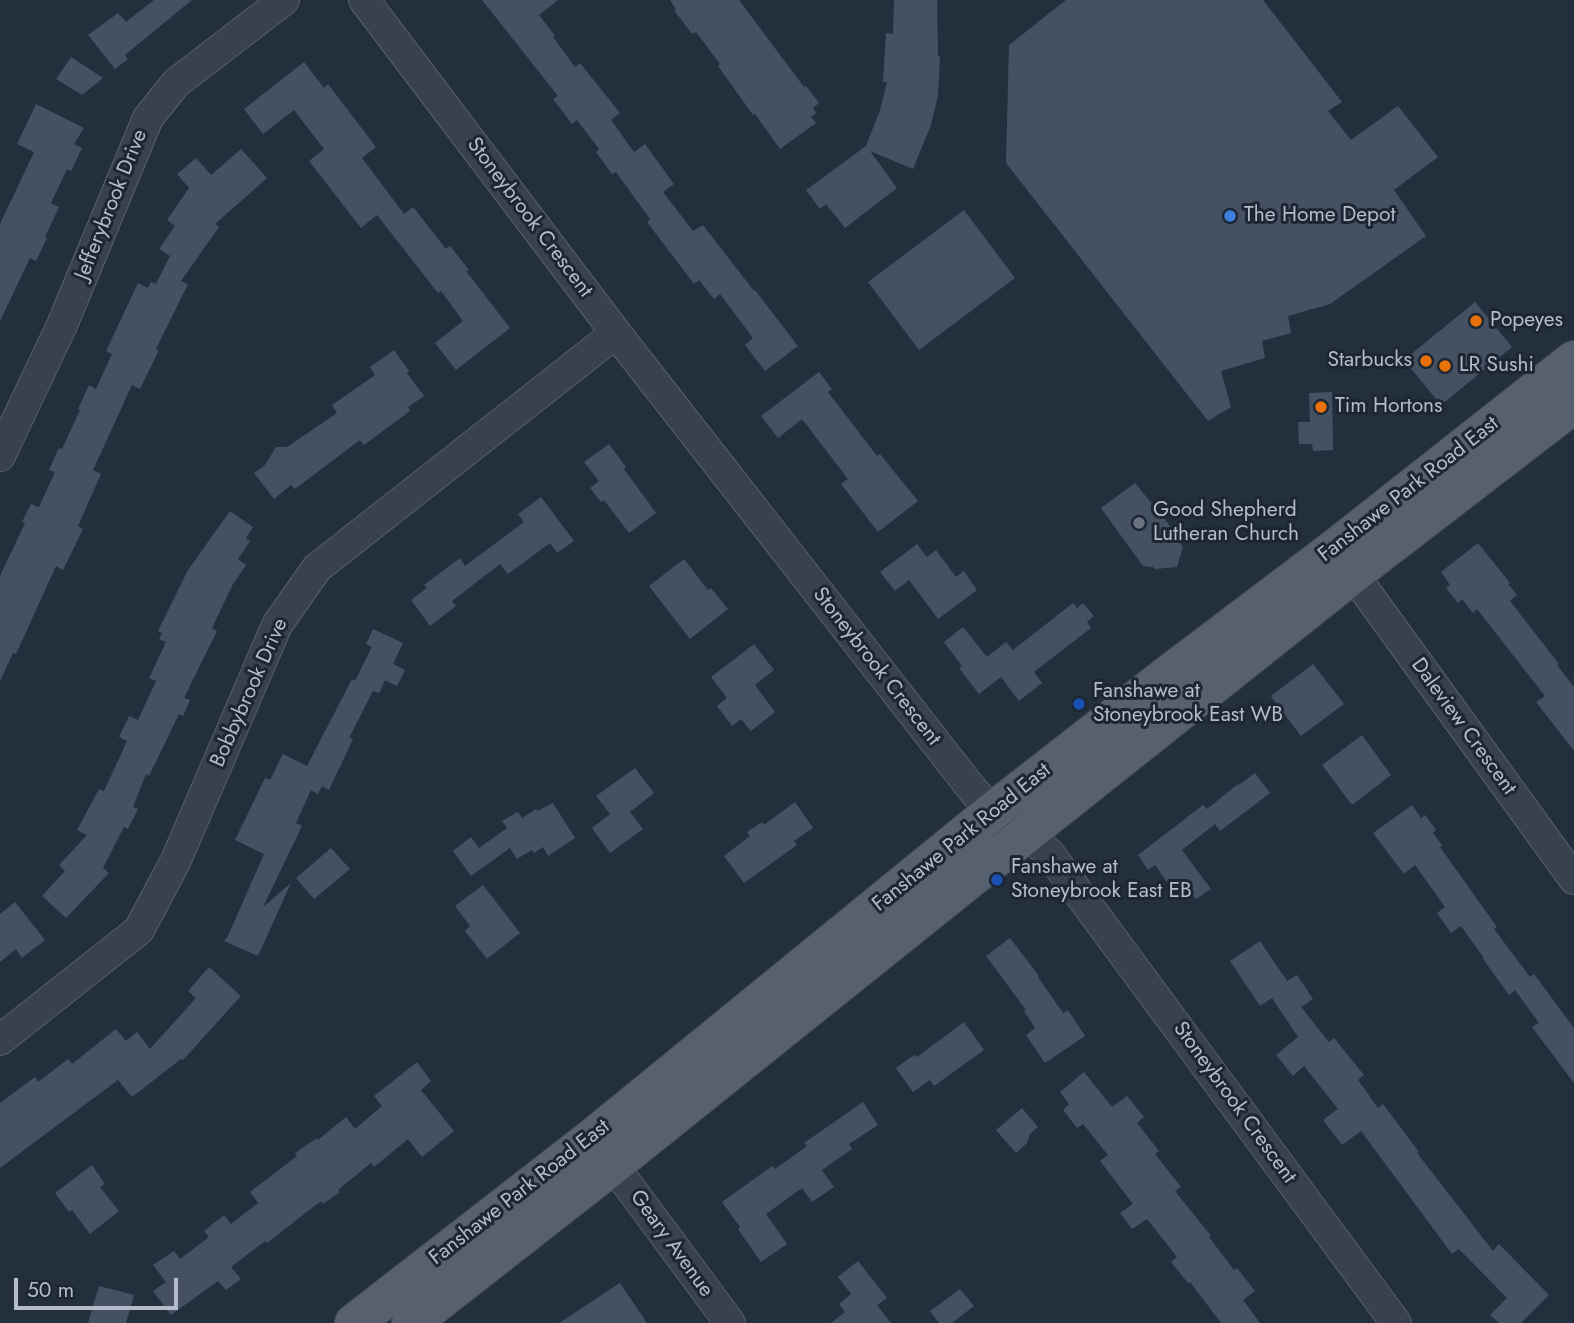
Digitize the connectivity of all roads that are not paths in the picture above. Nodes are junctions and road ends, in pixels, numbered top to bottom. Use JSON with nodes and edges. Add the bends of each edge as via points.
{"nodes":[{"id":1,"x":284,"y":0,"type":"edge"},
{"id":2,"x":364,"y":0,"type":"edge"},
{"id":3,"x":616,"y":333,"type":"junction"},
{"id":4,"x":1574,"y":360,"type":"edge"},
{"id":5,"x":1574,"y":404,"type":"edge"},
{"id":6,"x":0,"y":456,"type":"edge"},
{"id":7,"x":1353,"y":574,"type":"junction"},
{"id":8,"x":992,"y":812,"type":"junction"},
{"id":9,"x":1026,"y":834,"type":"junction"},
{"id":10,"x":1574,"y":879,"type":"edge"},
{"id":11,"x":0,"y":1040,"type":"edge"},
{"id":12,"x":613,"y":1166,"type":"junction"},
{"id":13,"x":354,"y":1323,"type":"edge"},
{"id":14,"x":411,"y":1323,"type":"edge"},
{"id":15,"x":730,"y":1323,"type":"edge"},
{"id":16,"x":1396,"y":1323,"type":"edge"}],
"edges":[{"from":1,"to":6,"type":"street","name":"Jefferybrook Drive","via":[[176,82],[148,118],[62,325]]},
{"from":2,"to":3,"type":"street","name":"Stoneybrook Crescent"},
{"from":3,"to":8,"type":"street","name":"Stoneybrook Crescent"},
{"from":3,"to":11,"type":"street","name":"Bobbybrook Drive","via":[[317,568],[277,625],[176,860],[139,930]]},
{"from":4,"to":8,"type":"main road","name":"Fanshawe Park Road East"},
{"from":5,"to":7,"type":"main road","name":"Fanshawe Park Road East"},
{"from":7,"to":9,"type":"main road","name":"Fanshawe Park Road East"},
{"from":7,"to":10,"type":"street","name":"Daleview Crescent"},
{"from":8,"to":9,"type":"street","name":"Stoneybrook Crescent"},
{"from":8,"to":13,"type":"main road","name":"Fanshawe Park Road East","via":[[590,1139]]},
{"from":9,"to":12,"type":"main road","name":"Fanshawe Park Road East"},
{"from":9,"to":16,"type":"street","name":"Stoneybrook Crescent","via":[[1049,853]]},
{"from":12,"to":14,"type":"main road","name":"Fanshawe Park Road East"},
{"from":12,"to":15,"type":"street","name":"Geary Avenue"}]}
